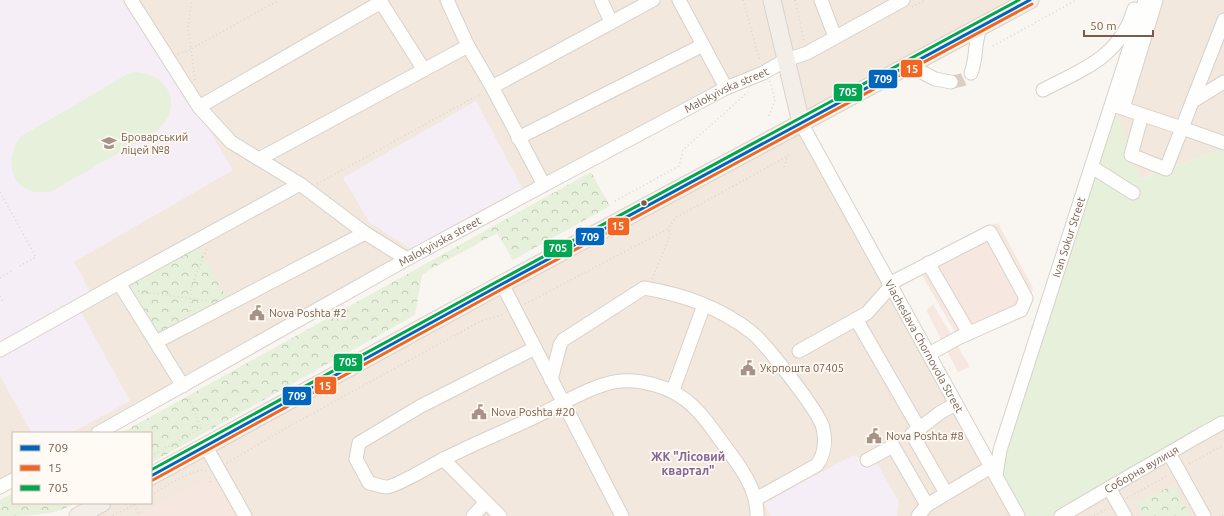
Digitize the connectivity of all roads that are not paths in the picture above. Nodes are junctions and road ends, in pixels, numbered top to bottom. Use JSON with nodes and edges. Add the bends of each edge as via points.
{"nodes":[{"id":1,"x":131,"y":0,"type":"edge"},
{"id":2,"x":447,"y":0,"type":"edge"},
{"id":3,"x":601,"y":0,"type":"edge"},
{"id":4,"x":653,"y":0,"type":"edge"},
{"id":5,"x":679,"y":0,"type":"edge"},
{"id":6,"x":772,"y":0,"type":"edge"},
{"id":7,"x":820,"y":0,"type":"edge"},
{"id":8,"x":903,"y":0,"type":"edge"},
{"id":9,"x":1030,"y":0,"type":"edge"},
{"id":10,"x":1136,"y":0,"type":"edge"},
{"id":11,"x":1145,"y":0,"type":"edge"},
{"id":12,"x":1156,"y":0,"type":"edge"},
{"id":13,"x":381,"y":1,"type":"edge"},
{"id":14,"x":1224,"y":20,"type":"edge"},
{"id":15,"x":611,"y":22,"type":"junction"},
{"id":16,"x":980,"y":28,"type":"junction"},
{"id":17,"x":835,"y":37,"type":"junction"},
{"id":18,"x":703,"y":45,"type":"junction"},
{"id":19,"x":468,"y":46,"type":"junction"},
{"id":20,"x":786,"y":60,"type":"junction"},
{"id":21,"x":910,"y":66,"type":"junction"},
{"id":22,"x":424,"y":70,"type":"junction"},
{"id":23,"x":971,"y":73,"type":"dead end"},
{"id":24,"x":951,"y":82,"type":"tunnel mouth"},
{"id":25,"x":1224,"y":82,"type":"edge"},
{"id":26,"x":492,"y":87,"type":"junction"},
{"id":27,"x":726,"y":88,"type":"junction"},
{"id":28,"x":1043,"y":90,"type":"dead end"},
{"id":29,"x":1193,"y":101,"type":"junction"},
{"id":30,"x":1118,"y":106,"type":"junction"},
{"id":31,"x":199,"y":107,"type":"junction"},
{"id":32,"x":1142,"y":115,"type":"junction"},
{"id":33,"x":801,"y":123,"type":"junction"},
{"id":34,"x":1182,"y":128,"type":"junction"},
{"id":35,"x":518,"y":138,"type":"junction"},
{"id":36,"x":1224,"y":143,"type":"edge"},
{"id":37,"x":259,"y":159,"type":"junction"},
{"id":38,"x":1092,"y":167,"type":"junction"},
{"id":39,"x":544,"y":185,"type":"junction"},
{"id":40,"x":304,"y":187,"type":"junction"},
{"id":41,"x":1133,"y":193,"type":"dead end"},
{"id":42,"x":365,"y":233,"type":"junction"},
{"id":43,"x":407,"y":259,"type":"junction"},
{"id":44,"x":928,"y":263,"type":"junction"},
{"id":45,"x":502,"y":284,"type":"junction"},
{"id":46,"x":890,"y":285,"type":"junction"},
{"id":47,"x":121,"y":286,"type":"junction"},
{"id":48,"x":704,"y":305,"type":"junction"},
{"id":49,"x":856,"y":319,"type":"junction"},
{"id":50,"x":968,"y":333,"type":"junction"},
{"id":51,"x":156,"y":342,"type":"junction"},
{"id":52,"x":535,"y":348,"type":"junction"},
{"id":53,"x":0,"y":350,"type":"edge"},
{"id":54,"x":799,"y":351,"type":"dead end"},
{"id":55,"x":928,"y":354,"type":"junction"},
{"id":56,"x":551,"y":380,"type":"junction"},
{"id":57,"x":183,"y":386,"type":"junction"},
{"id":58,"x":673,"y":390,"type":"junction"},
{"id":59,"x":563,"y":402,"type":"junction"},
{"id":60,"x":956,"y":404,"type":"junction"},
{"id":61,"x":1223,"y":423,"type":"edge"},
{"id":62,"x":100,"y":432,"type":"edge"},
{"id":63,"x":916,"y":432,"type":"junction"},
{"id":64,"x":205,"y":445,"type":"junction"},
{"id":65,"x":893,"y":446,"type":"junction"},
{"id":66,"x":1169,"y":453,"type":"junction"},
{"id":67,"x":443,"y":459,"type":"junction"},
{"id":68,"x":867,"y":460,"type":"dead end"},
{"id":69,"x":993,"y":471,"type":"junction"},
{"id":70,"x":152,"y":475,"type":"edge"},
{"id":71,"x":12,"y":481,"type":"edge"},
{"id":72,"x":0,"y":487,"type":"edge"},
{"id":73,"x":1109,"y":488,"type":"junction"},
{"id":74,"x":946,"y":494,"type":"junction"},
{"id":75,"x":756,"y":499,"type":"junction"},
{"id":76,"x":486,"y":502,"type":"junction"},
{"id":77,"x":100,"y":504,"type":"edge"},
{"id":78,"x":927,"y":505,"type":"junction"},
{"id":79,"x":78,"y":516,"type":"edge"},
{"id":80,"x":245,"y":516,"type":"edge"},
{"id":81,"x":473,"y":516,"type":"edge"},
{"id":82,"x":500,"y":516,"type":"edge"},
{"id":83,"x":622,"y":516,"type":"edge"},
{"id":84,"x":757,"y":516,"type":"edge"},
{"id":85,"x":918,"y":516,"type":"edge"},
{"id":86,"x":1018,"y":516,"type":"edge"},
{"id":87,"x":1061,"y":516,"type":"edge"},
{"id":88,"x":1124,"y":516,"type":"edge"},
{"id":89,"x":1204,"y":516,"type":"edge"}],
"edges":[{"from":1,"to":31,"type":"street"},
{"from":2,"to":19,"type":"street"},
{"from":3,"to":15,"type":"street"},
{"from":4,"to":15,"type":"street"},
{"from":5,"to":18,"type":"street"},
{"from":6,"to":20,"type":"main road"},
{"from":7,"to":17,"type":"street"},
{"from":8,"to":17,"type":"street","name":"Malokyivska street"},
{"from":9,"to":16,"type":"main road"},
{"from":10,"to":28,"type":"street","via":[[1131,20],[1117,45],[1090,65]]},
{"from":11,"to":30,"type":"street","name":"Ivan Sokur Street"},
{"from":12,"to":30,"type":"street"},
{"from":13,"to":22,"type":"street"},
{"from":13,"to":31,"type":"street"},
{"from":14,"to":29,"type":"street"},
{"from":15,"to":26,"type":"street"},
{"from":16,"to":21,"type":"main road"},
{"from":16,"to":23,"type":"street"},
{"from":17,"to":20,"type":"street","name":"Malokyivska street","via":[[807,53]]},
{"from":18,"to":27,"type":"street"},
{"from":18,"to":35,"type":"street"},
{"from":19,"to":22,"type":"street"},
{"from":19,"to":26,"type":"street"},
{"from":20,"to":27,"type":"street","name":"Malokyivska street","via":[[763,73]]},
{"from":20,"to":33,"type":"main road"},
{"from":21,"to":24,"type":"street","via":[[935,79]]},
{"from":21,"to":33,"type":"main road"},
{"from":22,"to":37,"type":"street"},
{"from":25,"to":29,"type":"street"},
{"from":26,"to":35,"type":"street"},
{"from":27,"to":39,"type":"street","name":"Malokyivska street"},
{"from":29,"to":34,"type":"street"},
{"from":30,"to":32,"type":"street"},
{"from":30,"to":38,"type":"street","name":"Ivan Sokur Street"},
{"from":31,"to":37,"type":"street","via":[[231,142]]},
{"from":32,"to":34,"type":"street"},
{"from":32,"to":34,"type":"street","via":[[1131,155],[1166,169]]},
{"from":33,"to":45,"type":"main road"},
{"from":33,"to":46,"type":"street","name":"Viacheslava Chornovola Street"},
{"from":34,"to":36,"type":"street"},
{"from":35,"to":39,"type":"street"},
{"from":37,"to":40,"type":"street"},
{"from":38,"to":41,"type":"street"},
{"from":38,"to":69,"type":"street","name":"Ivan Sokur Street"},
{"from":39,"to":43,"type":"street","name":"Malokyivska street"},
{"from":40,"to":42,"type":"street"},
{"from":40,"to":47,"type":"street","via":[[214,231]]},
{"from":42,"to":43,"type":"street"},
{"from":42,"to":51,"type":"street"},
{"from":43,"to":57,"type":"street","name":"Malokyivska street"},
{"from":44,"to":46,"type":"street"},
{"from":44,"to":50,"type":"street"},
{"from":44,"to":50,"type":"street","via":[[990,232],[1026,298],[1021,310]]},
{"from":45,"to":52,"type":"street"},
{"from":45,"to":64,"type":"main road"},
{"from":46,"to":49,"type":"street","via":[[867,313]]},
{"from":46,"to":55,"type":"street","name":"Viacheslava Chornovola Street"},
{"from":47,"to":51,"type":"street"},
{"from":47,"to":53,"type":"street"},
{"from":48,"to":56,"type":"street","via":[[644,288],[563,340]]},
{"from":48,"to":58,"type":"street"},
{"from":48,"to":75,"type":"street","via":[[751,331],[771,352],[823,426],[825,444],[823,456],[817,465]]},
{"from":49,"to":54,"type":"street"},
{"from":49,"to":63,"type":"street"},
{"from":50,"to":55,"type":"street"},
{"from":51,"to":57,"type":"street"},
{"from":52,"to":56,"type":"street"},
{"from":52,"to":67,"type":"street","via":[[421,406],[359,443],[356,459],[369,483],[389,487]]},
{"from":55,"to":60,"type":"street","name":"Viacheslava Chornovola Street"},
{"from":56,"to":59,"type":"street"},
{"from":57,"to":62,"type":"street","name":"Malokyivska street"},
{"from":58,"to":59,"type":"street","via":[[653,384],[621,380]]},
{"from":58,"to":75,"type":"street","via":[[701,413],[749,484]]},
{"from":59,"to":67,"type":"street"},
{"from":59,"to":83,"type":"street"},
{"from":60,"to":63,"type":"street","via":[[941,412]]},
{"from":60,"to":69,"type":"street","name":"Viacheslava Chornovola Street"},
{"from":61,"to":66,"type":"street","name":"Соборна вулиця"},
{"from":63,"to":65,"type":"street"},
{"from":63,"to":74,"type":"street"},
{"from":64,"to":70,"type":"main road"},
{"from":64,"to":80,"type":"street"},
{"from":65,"to":68,"type":"street"},
{"from":65,"to":78,"type":"street"},
{"from":66,"to":73,"type":"street","name":"Соборна вулиця"},
{"from":66,"to":89,"type":"street"},
{"from":67,"to":76,"type":"street"},
{"from":69,"to":74,"type":"street"},
{"from":69,"to":86,"type":"street","name":"Viacheslava Chornovola Street"},
{"from":71,"to":72,"type":"street"},
{"from":73,"to":87,"type":"street","name":"Соборна вулиця"},
{"from":73,"to":88,"type":"street"},
{"from":74,"to":78,"type":"street"},
{"from":75,"to":84,"type":"street"},
{"from":76,"to":81,"type":"street"},
{"from":76,"to":82,"type":"street"},
{"from":77,"to":79,"type":"main road"},
{"from":78,"to":85,"type":"street"}]}
